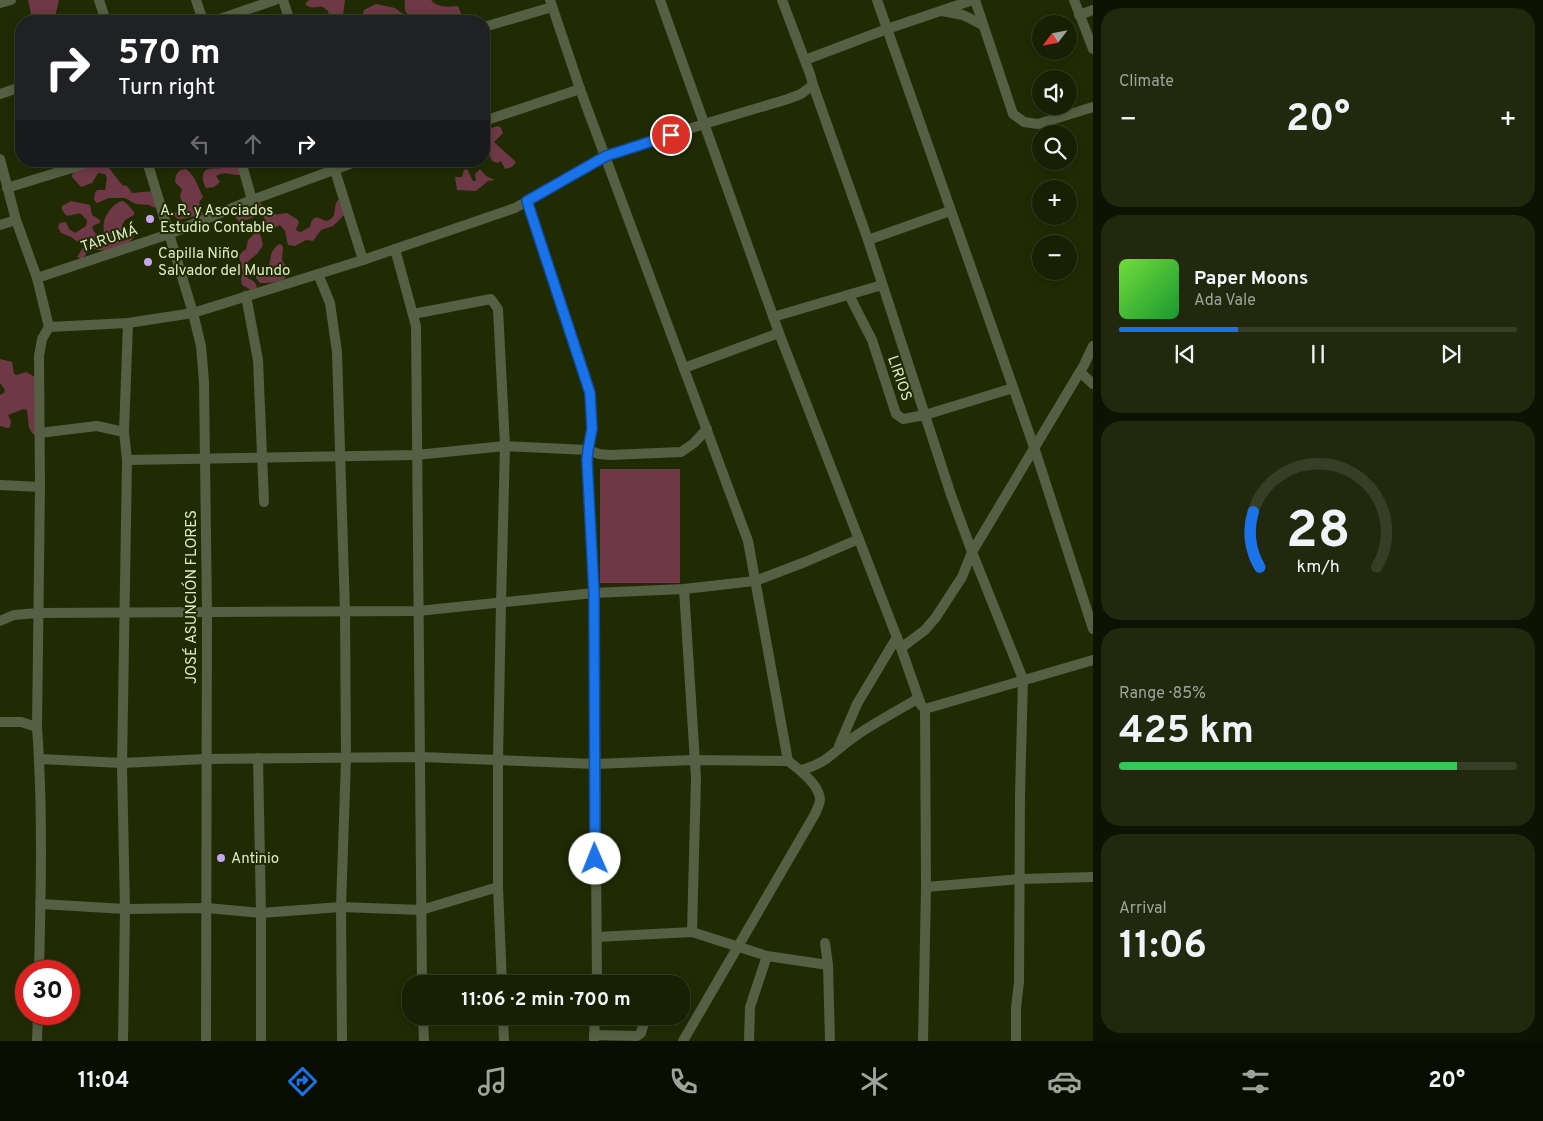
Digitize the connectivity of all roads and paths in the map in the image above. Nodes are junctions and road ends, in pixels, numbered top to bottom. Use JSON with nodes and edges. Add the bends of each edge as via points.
{"nodes":[{"id":1,"x":11,"y":0,"type":"edge"},
{"id":2,"x":99,"y":0,"type":"edge"},
{"id":3,"x":196,"y":0,"type":"edge"},
{"id":4,"x":275,"y":0,"type":"edge"},
{"id":5,"x":283,"y":0,"type":"edge"},
{"id":6,"x":660,"y":0,"type":"edge"},
{"id":7,"x":782,"y":0,"type":"edge"},
{"id":8,"x":877,"y":0,"type":"edge"},
{"id":9,"x":974,"y":0,"type":"edge"},
{"id":10,"x":1074,"y":0,"type":"edge"},
{"id":11,"x":0,"y":3,"type":"edge"},
{"id":12,"x":551,"y":3,"type":"edge"},
{"id":13,"x":1093,"y":10,"type":"edge"},
{"id":14,"x":942,"y":11,"type":"junction"},
{"id":15,"x":104,"y":15,"type":"edge"},
{"id":16,"x":201,"y":15,"type":"edge"},
{"id":17,"x":231,"y":15,"type":"edge"},
{"id":18,"x":288,"y":15,"type":"edge"},
{"id":19,"x":1079,"y":15,"type":"junction"},
{"id":20,"x":490,"y":25,"type":"edge"},
{"id":21,"x":983,"y":25,"type":"junction"},
{"id":22,"x":887,"y":29,"type":"junction"},
{"id":23,"x":1093,"y":49,"type":"edge"},
{"id":24,"x":804,"y":60,"type":"junction"},
{"id":25,"x":813,"y":86,"type":"junction"},
{"id":26,"x":15,"y":89,"type":"edge"},
{"id":27,"x":580,"y":89,"type":"junction"},
{"id":28,"x":0,"y":94,"type":"edge"},
{"id":29,"x":1093,"y":107,"type":"edge"},
{"id":30,"x":490,"y":119,"type":"edge"},
{"id":31,"x":704,"y":124,"type":"junction"},
{"id":32,"x":606,"y":156,"type":"junction"},
{"id":33,"x":0,"y":159,"type":"edge"},
{"id":34,"x":75,"y":167,"type":"edge"},
{"id":35,"x":149,"y":167,"type":"edge"},
{"id":36,"x":243,"y":167,"type":"edge"},
{"id":37,"x":328,"y":167,"type":"edge"},
{"id":38,"x":334,"y":167,"type":"edge"},
{"id":39,"x":8,"y":188,"type":"junction"},
{"id":40,"x":252,"y":200,"type":"junction"},
{"id":41,"x":527,"y":201,"type":"junction"},
{"id":42,"x":950,"y":211,"type":"junction"},
{"id":43,"x":16,"y":220,"type":"junction"},
{"id":44,"x":0,"y":225,"type":"edge"},
{"id":45,"x":169,"y":234,"type":"junction"},
{"id":46,"x":868,"y":240,"type":"junction"},
{"id":47,"x":395,"y":249,"type":"junction"},
{"id":48,"x":363,"y":260,"type":"junction"},
{"id":49,"x":318,"y":274,"type":"junction"},
{"id":50,"x":36,"y":278,"type":"junction"},
{"id":51,"x":882,"y":284,"type":"junction"},
{"id":52,"x":849,"y":295,"type":"junction"},
{"id":53,"x":246,"y":296,"type":"junction"},
{"id":54,"x":193,"y":313,"type":"junction"},
{"id":55,"x":413,"y":314,"type":"junction"},
{"id":56,"x":773,"y":317,"type":"junction"},
{"id":57,"x":128,"y":323,"type":"junction"},
{"id":58,"x":49,"y":327,"type":"junction"},
{"id":59,"x":778,"y":333,"type":"junction"},
{"id":60,"x":1093,"y":346,"type":"edge"},
{"id":61,"x":684,"y":368,"type":"junction"},
{"id":62,"x":1080,"y":372,"type":"junction"},
{"id":63,"x":1093,"y":384,"type":"edge"},
{"id":64,"x":1013,"y":388,"type":"junction"},
{"id":65,"x":925,"y":416,"type":"junction"},
{"id":66,"x":707,"y":429,"type":"junction"},
{"id":67,"x":39,"y":432,"type":"junction"},
{"id":68,"x":124,"y":432,"type":"junction"},
{"id":69,"x":505,"y":446,"type":"junction"},
{"id":70,"x":1034,"y":447,"type":"junction"},
{"id":71,"x":588,"y":450,"type":"junction"},
{"id":72,"x":416,"y":455,"type":"junction"},
{"id":73,"x":340,"y":457,"type":"junction"},
{"id":74,"x":264,"y":458,"type":"junction"},
{"id":75,"x":127,"y":460,"type":"junction"},
{"id":76,"x":204,"y":460,"type":"junction"},
{"id":77,"x":0,"y":485,"type":"edge"},
{"id":78,"x":40,"y":487,"type":"junction"},
{"id":79,"x":264,"y":502,"type":"dead end"},
{"id":80,"x":859,"y":539,"type":"junction"},
{"id":81,"x":972,"y":552,"type":"junction"},
{"id":82,"x":755,"y":581,"type":"junction"},
{"id":83,"x":684,"y":589,"type":"junction"},
{"id":84,"x":594,"y":593,"type":"junction"},
{"id":85,"x":500,"y":603,"type":"junction"},
{"id":86,"x":418,"y":611,"type":"junction"},
{"id":87,"x":345,"y":612,"type":"junction"},
{"id":88,"x":38,"y":613,"type":"junction"},
{"id":89,"x":124,"y":613,"type":"junction"},
{"id":90,"x":207,"y":613,"type":"junction"},
{"id":91,"x":0,"y":621,"type":"edge"},
{"id":92,"x":1093,"y":629,"type":"edge"},
{"id":93,"x":897,"y":637,"type":"junction"},
{"id":94,"x":901,"y":648,"type":"junction"},
{"id":95,"x":1093,"y":660,"type":"edge"},
{"id":96,"x":1023,"y":680,"type":"junction"},
{"id":97,"x":917,"y":698,"type":"junction"},
{"id":98,"x":925,"y":709,"type":"junction"},
{"id":99,"x":0,"y":722,"type":"edge"},
{"id":100,"x":37,"y":727,"type":"junction"},
{"id":101,"x":837,"y":751,"type":"junction"},
{"id":102,"x":420,"y":757,"type":"junction"},
{"id":103,"x":258,"y":758,"type":"junction"},
{"id":104,"x":40,"y":759,"type":"junction"},
{"id":105,"x":206,"y":759,"type":"junction"},
{"id":106,"x":346,"y":759,"type":"junction"},
{"id":107,"x":498,"y":760,"type":"junction"},
{"id":108,"x":694,"y":760,"type":"junction"},
{"id":109,"x":788,"y":761,"type":"junction"},
{"id":110,"x":122,"y":763,"type":"junction"},
{"id":111,"x":595,"y":764,"type":"junction"},
{"id":112,"x":801,"y":770,"type":"junction"},
{"id":113,"x":1093,"y":877,"type":"edge"},
{"id":114,"x":1020,"y":879,"type":"junction"},
{"id":115,"x":498,"y":887,"type":"junction"},
{"id":116,"x":926,"y":887,"type":"junction"},
{"id":117,"x":40,"y":904,"type":"junction"},
{"id":118,"x":340,"y":907,"type":"junction"},
{"id":119,"x":207,"y":908,"type":"junction"},
{"id":120,"x":125,"y":909,"type":"junction"},
{"id":121,"x":421,"y":910,"type":"junction"},
{"id":122,"x":262,"y":913,"type":"junction"},
{"id":123,"x":692,"y":932,"type":"junction"},
{"id":124,"x":597,"y":937,"type":"junction"},
{"id":125,"x":825,"y":943,"type":"dead end"},
{"id":126,"x":738,"y":947,"type":"junction"},
{"id":127,"x":766,"y":956,"type":"junction"},
{"id":128,"x":39,"y":960,"type":"edge"},
{"id":129,"x":828,"y":965,"type":"junction"},
{"id":130,"x":422,"y":975,"type":"edge"},
{"id":131,"x":502,"y":975,"type":"edge"},
{"id":132,"x":599,"y":975,"type":"edge"},
{"id":133,"x":38,"y":1025,"type":"edge"},
{"id":134,"x":423,"y":1025,"type":"edge"},
{"id":135,"x":503,"y":1025,"type":"edge"},
{"id":136,"x":595,"y":1025,"type":"edge"},
{"id":137,"x":643,"y":1025,"type":"edge"},
{"id":138,"x":594,"y":1038,"type":"edge"},
{"id":139,"x":38,"y":1041,"type":"edge"},
{"id":140,"x":123,"y":1041,"type":"edge"},
{"id":141,"x":206,"y":1041,"type":"edge"},
{"id":142,"x":261,"y":1041,"type":"edge"},
{"id":143,"x":342,"y":1041,"type":"edge"},
{"id":144,"x":424,"y":1041,"type":"edge"},
{"id":145,"x":504,"y":1041,"type":"edge"},
{"id":146,"x":683,"y":1041,"type":"edge"},
{"id":147,"x":749,"y":1041,"type":"edge"},
{"id":148,"x":830,"y":1041,"type":"edge"},
{"id":149,"x":923,"y":1041,"type":"edge"},
{"id":150,"x":1016,"y":1041,"type":"edge"}],
"edges":[{"from":1,"to":11,"type":"street"},
{"from":2,"to":15,"type":"street"},
{"from":3,"to":16,"type":"street"},
{"from":4,"to":17,"type":"street"},
{"from":5,"to":18,"type":"street"},
{"from":6,"to":31,"type":"street"},
{"from":7,"to":24,"type":"street"},
{"from":8,"to":22,"type":"street"},
{"from":9,"to":14,"type":"street"},
{"from":9,"to":21,"type":"street"},
{"from":10,"to":19,"type":"street"},
{"from":12,"to":20,"type":"street"},
{"from":12,"to":27,"type":"street"},
{"from":13,"to":19,"type":"street"},
{"from":14,"to":21,"type":"street","via":[[963,15]]},
{"from":14,"to":22,"type":"street"},
{"from":19,"to":23,"type":"street"},
{"from":21,"to":29,"type":"street","via":[[1013,114],[1024,122],[1038,124]]},
{"from":22,"to":24,"type":"street"},
{"from":22,"to":42,"type":"street"},
{"from":24,"to":25,"type":"street"},
{"from":25,"to":31,"type":"street","via":[[788,99]]},
{"from":25,"to":46,"type":"street"},
{"from":26,"to":28,"type":"street"},
{"from":27,"to":30,"type":"street"},
{"from":27,"to":32,"type":"street"},
{"from":31,"to":32,"type":"street"},
{"from":31,"to":56,"type":"street"},
{"from":32,"to":41,"type":"street"},
{"from":32,"to":61,"type":"street"},
{"from":33,"to":39,"type":"street"},
{"from":34,"to":39,"type":"street"},
{"from":35,"to":45,"type":"street","name":"JOSÉ ASUNCIÓN FLORES"},
{"from":36,"to":40,"type":"street"},
{"from":37,"to":40,"type":"street","name":"TARUMÁ"},
{"from":38,"to":48,"type":"street"},
{"from":39,"to":43,"type":"street"},
{"from":40,"to":45,"type":"street","name":"TARUMÁ"},
{"from":41,"to":47,"type":"street"},
{"from":41,"to":71,"type":"street","via":[[590,393],[592,429]]},
{"from":42,"to":46,"type":"street"},
{"from":42,"to":64,"type":"street"},
{"from":43,"to":44,"type":"street"},
{"from":43,"to":50,"type":"street"},
{"from":45,"to":50,"type":"street","name":"TARUMÁ"},
{"from":45,"to":54,"type":"street","name":"JOSÉ ASUNCIÓN FLORES"},
{"from":46,"to":51,"type":"street"},
{"from":47,"to":48,"type":"street"},
{"from":47,"to":55,"type":"street"},
{"from":48,"to":49,"type":"street"},
{"from":49,"to":53,"type":"street"},
{"from":49,"to":73,"type":"street","via":[[330,303],[337,352]]},
{"from":50,"to":58,"type":"street"},
{"from":51,"to":52,"type":"street"},
{"from":51,"to":65,"type":"street"},
{"from":52,"to":56,"type":"street"},
{"from":52,"to":65,"type":"street","name":"LIRIOS","via":[[872,340],[896,414],[903,419]]},
{"from":53,"to":54,"type":"street"},
{"from":53,"to":74,"type":"street","via":[[258,360]]},
{"from":54,"to":57,"type":"street"},
{"from":54,"to":76,"type":"street","name":"JOSÉ ASUNCIÓN FLORES","via":[[201,346],[204,382]]},
{"from":55,"to":69,"type":"street","via":[[491,299],[496,303]]},
{"from":55,"to":72,"type":"street","via":[[416,326]]},
{"from":56,"to":59,"type":"street"},
{"from":57,"to":58,"type":"street"},
{"from":57,"to":68,"type":"street"},
{"from":58,"to":67,"type":"street","via":[[42,339],[39,356]]},
{"from":59,"to":61,"type":"street"},
{"from":59,"to":80,"type":"street"},
{"from":60,"to":62,"type":"street"},
{"from":61,"to":66,"type":"street"},
{"from":62,"to":63,"type":"street"},
{"from":62,"to":70,"type":"street"},
{"from":64,"to":65,"type":"street","name":"LIRIOS"},
{"from":64,"to":70,"type":"street"},
{"from":65,"to":81,"type":"street"},
{"from":66,"to":71,"type":"street","via":[[681,452],[610,455]]},
{"from":66,"to":82,"type":"street","via":[[748,541]]},
{"from":67,"to":68,"type":"street","via":[[97,426]]},
{"from":67,"to":78,"type":"street"},
{"from":68,"to":75,"type":"street"},
{"from":69,"to":71,"type":"street"},
{"from":69,"to":72,"type":"street"},
{"from":69,"to":85,"type":"street"},
{"from":70,"to":81,"type":"street"},
{"from":70,"to":92,"type":"street"},
{"from":71,"to":84,"type":"street"},
{"from":72,"to":73,"type":"street"},
{"from":72,"to":86,"type":"street"},
{"from":73,"to":74,"type":"street"},
{"from":73,"to":87,"type":"street"},
{"from":74,"to":76,"type":"street"},
{"from":74,"to":79,"type":"street"},
{"from":75,"to":76,"type":"street"},
{"from":75,"to":89,"type":"street"},
{"from":76,"to":90,"type":"street","name":"JOSÉ ASUNCIÓN FLORES"},
{"from":77,"to":78,"type":"street"},
{"from":78,"to":88,"type":"street"},
{"from":80,"to":82,"type":"street"},
{"from":80,"to":93,"type":"street"},
{"from":81,"to":94,"type":"street","via":[[962,577],[936,617]]},
{"from":81,"to":96,"type":"street"},
{"from":82,"to":83,"type":"street"},
{"from":82,"to":109,"type":"street"},
{"from":83,"to":84,"type":"street"},
{"from":83,"to":108,"type":"street"},
{"from":84,"to":85,"type":"street"},
{"from":84,"to":111,"type":"street"},
{"from":85,"to":86,"type":"street"},
{"from":85,"to":107,"type":"street"},
{"from":86,"to":87,"type":"street"},
{"from":86,"to":102,"type":"street"},
{"from":87,"to":90,"type":"street"},
{"from":87,"to":106,"type":"street"},
{"from":88,"to":89,"type":"street"},
{"from":88,"to":91,"type":"street"},
{"from":88,"to":100,"type":"street"},
{"from":89,"to":90,"type":"street"},
{"from":89,"to":110,"type":"street"},
{"from":90,"to":105,"type":"street","name":"JOSÉ ASUNCIÓN FLORES"},
{"from":93,"to":94,"type":"street"},
{"from":93,"to":101,"type":"street","via":[[857,704]]},
{"from":94,"to":97,"type":"street"},
{"from":95,"to":96,"type":"street"},
{"from":96,"to":98,"type":"street"},
{"from":96,"to":114,"type":"street"},
{"from":97,"to":98,"type":"street"},
{"from":97,"to":101,"type":"street","via":[[856,735]]},
{"from":98,"to":116,"type":"street"},
{"from":99,"to":100,"type":"street","via":[[21,722]]},
{"from":100,"to":104,"type":"street"},
{"from":101,"to":112,"type":"street","via":[[825,761]]},
{"from":102,"to":106,"type":"street"},
{"from":102,"to":107,"type":"street"},
{"from":102,"to":121,"type":"street"},
{"from":103,"to":105,"type":"street"},
{"from":103,"to":106,"type":"street"},
{"from":103,"to":122,"type":"street"},
{"from":104,"to":110,"type":"street"},
{"from":104,"to":117,"type":"street"},
{"from":105,"to":110,"type":"street"},
{"from":105,"to":119,"type":"street","name":"JOSÉ ASUNCIÓN FLORES"},
{"from":106,"to":118,"type":"street"},
{"from":107,"to":111,"type":"street"},
{"from":107,"to":115,"type":"street"},
{"from":108,"to":109,"type":"street"},
{"from":108,"to":111,"type":"street"},
{"from":108,"to":123,"type":"street"},
{"from":109,"to":112,"type":"street"},
{"from":110,"to":120,"type":"street"},
{"from":111,"to":124,"type":"street"},
{"from":112,"to":126,"type":"street","via":[[818,790],[820,802]]},
{"from":113,"to":114,"type":"street"},
{"from":114,"to":116,"type":"street"},
{"from":114,"to":150,"type":"street"},
{"from":115,"to":121,"type":"street"},
{"from":115,"to":131,"type":"street"},
{"from":116,"to":149,"type":"street"},
{"from":117,"to":120,"type":"street"},
{"from":117,"to":128,"type":"street"},
{"from":118,"to":121,"type":"street"},
{"from":118,"to":122,"type":"street"},
{"from":118,"to":143,"type":"street"},
{"from":119,"to":120,"type":"street"},
{"from":119,"to":122,"type":"street"},
{"from":119,"to":141,"type":"street","name":"JOSÉ ASUNCIÓN FLORES"},
{"from":120,"to":140,"type":"street"},
{"from":121,"to":130,"type":"street"},
{"from":122,"to":142,"type":"street"},
{"from":123,"to":124,"type":"street"},
{"from":123,"to":126,"type":"street"},
{"from":124,"to":132,"type":"street"},
{"from":125,"to":129,"type":"street"},
{"from":126,"to":127,"type":"street"},
{"from":126,"to":146,"type":"street"},
{"from":127,"to":129,"type":"street"},
{"from":127,"to":147,"type":"street","via":[[750,1007]]},
{"from":129,"to":148,"type":"street"},
{"from":133,"to":139,"type":"street"},
{"from":134,"to":144,"type":"street"},
{"from":135,"to":145,"type":"street"},
{"from":136,"to":138,"type":"street"},
{"from":137,"to":138,"type":"street","via":[[637,1036]]}]}
